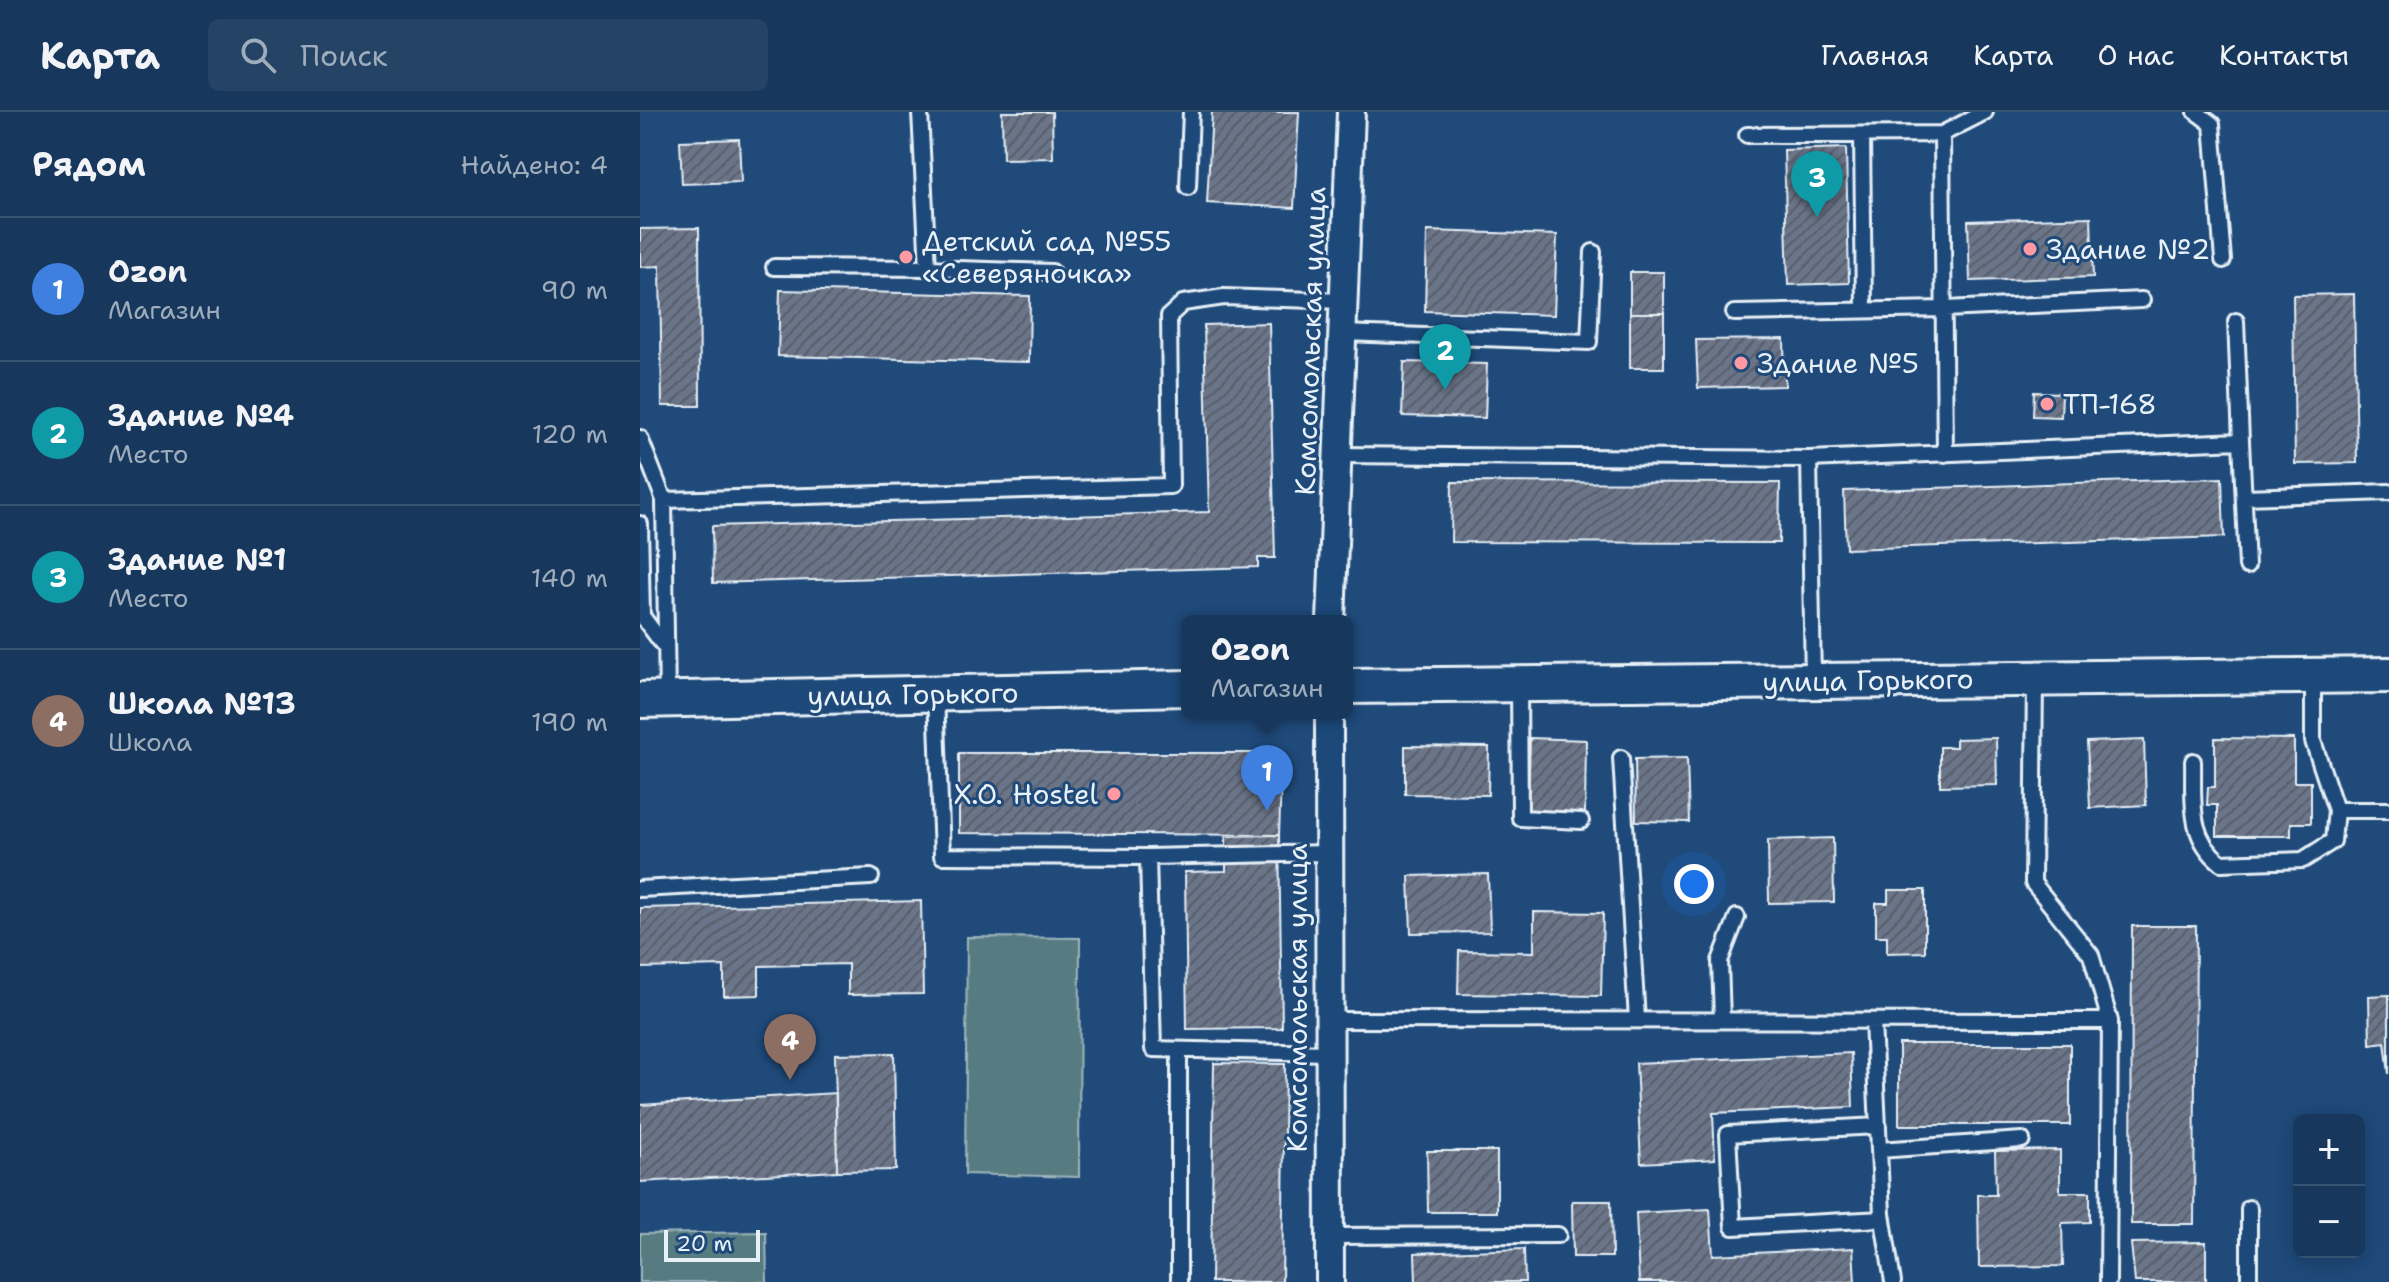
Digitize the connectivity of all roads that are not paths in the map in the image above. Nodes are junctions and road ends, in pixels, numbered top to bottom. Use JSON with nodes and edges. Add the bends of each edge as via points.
{"nodes":[{"id":1,"x":920,"y":112,"type":"edge"},
{"id":2,"x":1191,"y":112,"type":"edge"},
{"id":3,"x":1351,"y":112,"type":"edge"},
{"id":4,"x":1985,"y":112,"type":"edge"},
{"id":5,"x":2196,"y":112,"type":"edge"},
{"id":6,"x":1942,"y":134,"type":"junction"},
{"id":7,"x":1747,"y":135,"type":"dead end"},
{"id":8,"x":1862,"y":135,"type":"junction"},
{"id":9,"x":1188,"y":187,"type":"dead end"},
{"id":10,"x":1593,"y":252,"type":"dead end"},
{"id":11,"x":2223,"y":260,"type":"dead end"},
{"id":12,"x":774,"y":267,"type":"dead end"},
{"id":13,"x":928,"y":268,"type":"junction"},
{"id":14,"x":1052,"y":272,"type":"dead end"},
{"id":15,"x":2142,"y":300,"type":"dead end"},
{"id":16,"x":1344,"y":301,"type":"junction"},
{"id":17,"x":1945,"y":309,"type":"junction"},
{"id":18,"x":1864,"y":310,"type":"junction"},
{"id":19,"x":1734,"y":313,"type":"dead end"},
{"id":20,"x":2236,"y":321,"type":"dead end"},
{"id":21,"x":1343,"y":333,"type":"junction"},
{"id":22,"x":640,"y":438,"type":"edge"},
{"id":23,"x":2241,"y":441,"type":"junction"},
{"id":24,"x":1945,"y":454,"type":"junction"},
{"id":25,"x":1337,"y":455,"type":"junction"},
{"id":26,"x":1809,"y":459,"type":"junction"},
{"id":27,"x":2389,"y":492,"type":"edge"},
{"id":28,"x":2244,"y":497,"type":"junction"},
{"id":29,"x":664,"y":500,"type":"junction"},
{"id":30,"x":640,"y":524,"type":"edge"},
{"id":31,"x":2247,"y":566,"type":"dead end"},
{"id":32,"x":1331,"y":615,"type":"edge"},
{"id":33,"x":665,"y":647,"type":"junction"},
{"id":34,"x":2389,"y":675,"type":"edge"},
{"id":35,"x":2313,"y":676,"type":"junction"},
{"id":36,"x":2035,"y":679,"type":"junction"},
{"id":37,"x":1813,"y":681,"type":"junction"},
{"id":38,"x":1519,"y":683,"type":"junction"},
{"id":39,"x":1353,"y":686,"type":"edge"},
{"id":40,"x":1181,"y":688,"type":"edge"},
{"id":41,"x":936,"y":694,"type":"junction"},
{"id":42,"x":653,"y":699,"type":"edge"},
{"id":43,"x":1329,"y":719,"type":"edge"},
{"id":44,"x":1621,"y":758,"type":"dead end"},
{"id":45,"x":2193,"y":761,"type":"dead end"},
{"id":46,"x":2336,"y":810,"type":"junction"},
{"id":47,"x":2389,"y":810,"type":"edge"},
{"id":48,"x":1581,"y":821,"type":"dead end"},
{"id":49,"x":1329,"y":853,"type":"junction"},
{"id":50,"x":1148,"y":857,"type":"junction"},
{"id":51,"x":871,"y":877,"type":"dead end"},
{"id":52,"x":640,"y":889,"type":"edge"},
{"id":53,"x":1737,"y":917,"type":"dead end"},
{"id":54,"x":1329,"y":1020,"type":"junction"},
{"id":55,"x":1637,"y":1020,"type":"junction"},
{"id":56,"x":1722,"y":1020,"type":"junction"},
{"id":57,"x":1873,"y":1021,"type":"junction"},
{"id":58,"x":2110,"y":1021,"type":"junction"},
{"id":59,"x":1179,"y":1050,"type":"junction"},
{"id":60,"x":1329,"y":1053,"type":"junction"},
{"id":61,"x":1878,"y":1126,"type":"junction"},
{"id":62,"x":2022,"y":1140,"type":"dead end"},
{"id":63,"x":1879,"y":1150,"type":"junction"},
{"id":64,"x":2249,"y":1208,"type":"dead end"},
{"id":65,"x":1883,"y":1219,"type":"junction"},
{"id":66,"x":1558,"y":1235,"type":"dead end"},
{"id":67,"x":1330,"y":1236,"type":"junction"},
{"id":68,"x":1179,"y":1282,"type":"edge"},
{"id":69,"x":1330,"y":1282,"type":"edge"},
{"id":70,"x":1893,"y":1282,"type":"edge"},
{"id":71,"x":2108,"y":1282,"type":"edge"},
{"id":72,"x":2249,"y":1282,"type":"edge"}],
"edges":[{"from":1,"to":13,"type":"lane"},
{"from":2,"to":9,"type":"lane"},
{"from":3,"to":16,"type":"street","name":"Комсомольская улица"},
{"from":4,"to":6,"type":"lane"},
{"from":5,"to":11,"type":"lane","via":[[2212,124]]},
{"from":6,"to":8,"type":"lane"},
{"from":6,"to":17,"type":"lane"},
{"from":7,"to":8,"type":"lane"},
{"from":8,"to":18,"type":"lane"},
{"from":10,"to":21,"type":"lane","via":[[1589,342]]},
{"from":12,"to":13,"type":"lane"},
{"from":13,"to":14,"type":"lane"},
{"from":15,"to":17,"type":"lane"},
{"from":16,"to":21,"type":"street","name":"Комсомольская улица"},
{"from":16,"to":29,"type":"lane","via":[[1224,297],[1183,303],[1169,316],[1171,486]]},
{"from":17,"to":18,"type":"lane"},
{"from":17,"to":24,"type":"lane"},
{"from":18,"to":19,"type":"lane"},
{"from":20,"to":23,"type":"lane"},
{"from":21,"to":25,"type":"street","name":"Комсомольская улица"},
{"from":22,"to":29,"type":"lane"},
{"from":23,"to":24,"type":"lane"},
{"from":23,"to":28,"type":"lane"},
{"from":24,"to":26,"type":"lane"},
{"from":25,"to":26,"type":"lane"},
{"from":25,"to":32,"type":"street","name":"Комсомольская улица"},
{"from":26,"to":37,"type":"lane"},
{"from":27,"to":28,"type":"lane"},
{"from":28,"to":31,"type":"lane"},
{"from":29,"to":33,"type":"lane"},
{"from":30,"to":33,"type":"lane","via":[[642,616]]},
{"from":33,"to":42,"type":"lane"},
{"from":34,"to":35,"type":"street","name":"улица Горького"},
{"from":35,"to":36,"type":"street","name":"улица Горького"},
{"from":35,"to":46,"type":"lane","via":[[2313,741]]},
{"from":36,"to":37,"type":"street","name":"улица Горького"},
{"from":36,"to":58,"type":"lane","via":[[2033,883],[2091,955]]},
{"from":37,"to":38,"type":"street","name":"улица Горького"},
{"from":38,"to":39,"type":"street","name":"улица Горького"},
{"from":38,"to":48,"type":"lane","via":[[1520,818]]},
{"from":40,"to":41,"type":"street","name":"улица Горького"},
{"from":41,"to":42,"type":"street","name":"улица Горького"},
{"from":41,"to":50,"type":"lane","via":[[942,856]]},
{"from":43,"to":49,"type":"street","name":"Комсомольская улица"},
{"from":44,"to":55,"type":"lane"},
{"from":45,"to":46,"type":"lane","via":[[2194,829],[2206,851],[2221,863],[2303,860],[2333,841]]},
{"from":46,"to":47,"type":"lane"},
{"from":49,"to":50,"type":"lane"},
{"from":49,"to":54,"type":"street","name":"Комсомольская улица"},
{"from":50,"to":59,"type":"lane","via":[[1153,1049]]},
{"from":51,"to":52,"type":"lane"},
{"from":53,"to":56,"type":"lane","via":[[1720,961]]},
{"from":54,"to":55,"type":"lane"},
{"from":54,"to":60,"type":"street","name":"Комсомольская улица"},
{"from":55,"to":56,"type":"lane"},
{"from":56,"to":57,"type":"lane"},
{"from":57,"to":58,"type":"lane"},
{"from":57,"to":61,"type":"lane"},
{"from":58,"to":71,"type":"lane"},
{"from":59,"to":60,"type":"lane"},
{"from":59,"to":68,"type":"lane"},
{"from":60,"to":67,"type":"street","name":"Комсомольская улица"},
{"from":61,"to":63,"type":"lane"},
{"from":61,"to":65,"type":"lane","via":[[1728,1134],[1733,1227]]},
{"from":62,"to":63,"type":"lane"},
{"from":63,"to":65,"type":"lane"},
{"from":64,"to":72,"type":"lane"},
{"from":65,"to":70,"type":"lane"},
{"from":66,"to":67,"type":"lane"},
{"from":67,"to":69,"type":"street","name":"Комсомольская улица"}]}
